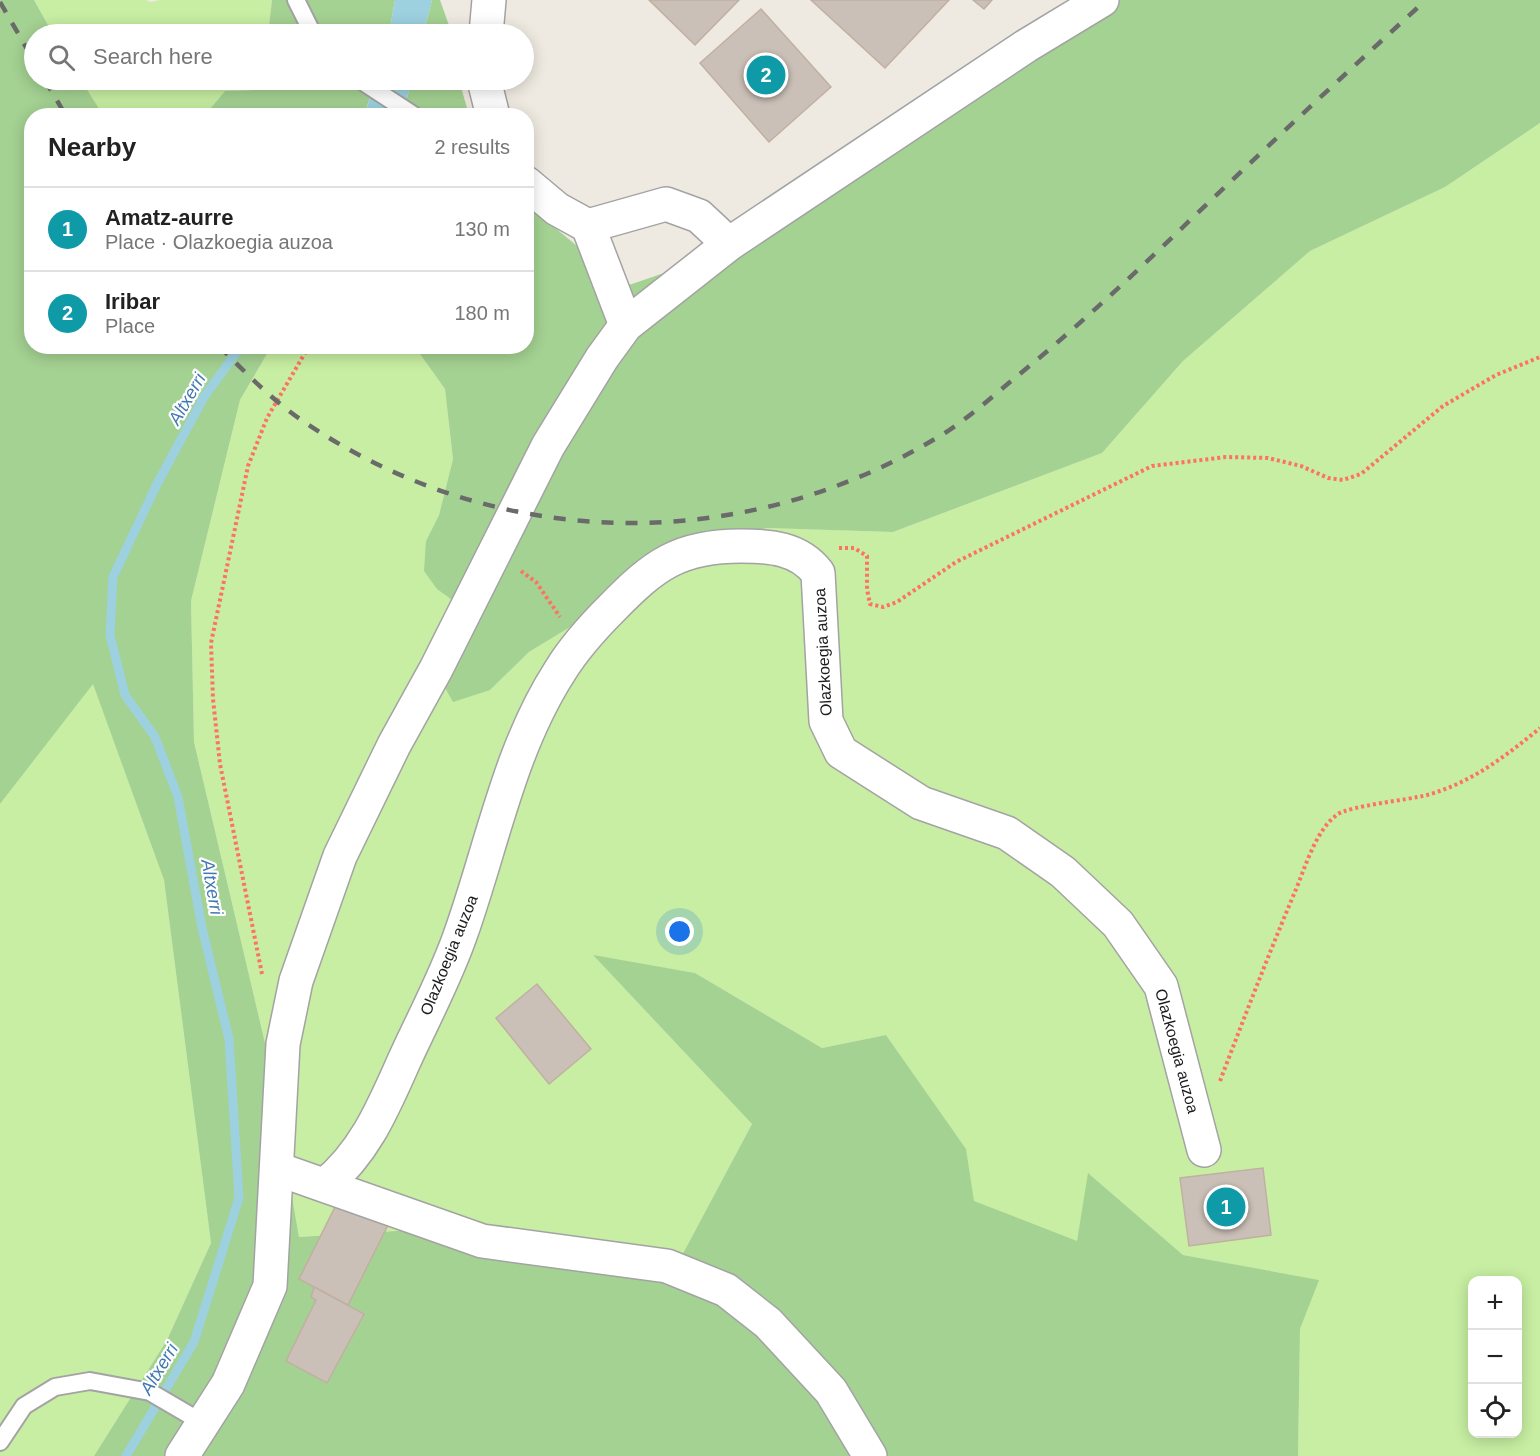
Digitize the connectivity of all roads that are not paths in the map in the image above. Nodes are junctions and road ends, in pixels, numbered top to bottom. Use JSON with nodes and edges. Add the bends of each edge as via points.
{"nodes":[{"id":1,"x":296,"y":0,"type":"edge"},
{"id":2,"x":489,"y":0,"type":"edge"},
{"id":3,"x":1102,"y":0,"type":"edge"},
{"id":4,"x":308,"y":24,"type":"edge"},
{"id":5,"x":487,"y":24,"type":"edge"},
{"id":6,"x":375,"y":90,"type":"edge"},
{"id":7,"x":486,"y":90,"type":"edge"},
{"id":8,"x":403,"y":108,"type":"edge"},
{"id":9,"x":491,"y":108,"type":"edge"},
{"id":10,"x":534,"y":189,"type":"edge"},
{"id":11,"x":588,"y":226,"type":"junction"},
{"id":12,"x":729,"y":244,"type":"junction"},
{"id":13,"x":626,"y":325,"type":"junction"},
{"id":14,"x":1204,"y":1150,"type":"dead end"},
{"id":15,"x":277,"y":1171,"type":"junction"},
{"id":16,"x":325,"y":1185,"type":"junction"},
{"id":17,"x":193,"y":1417,"type":"junction"},
{"id":18,"x":0,"y":1442,"type":"edge"},
{"id":19,"x":182,"y":1456,"type":"edge"},
{"id":20,"x":870,"y":1456,"type":"edge"}],
"edges":[{"from":1,"to":4,"type":"lane"},
{"from":2,"to":5,"type":"street"},
{"from":3,"to":12,"type":"street","via":[[1026,46]]},
{"from":6,"to":8,"type":"lane"},
{"from":7,"to":9,"type":"street"},
{"from":10,"to":11,"type":"street"},
{"from":11,"to":12,"type":"street","via":[[666,204],[699,216]]},
{"from":11,"to":13,"type":"street"},
{"from":12,"to":13,"type":"street"},
{"from":13,"to":15,"type":"street","via":[[548,446],[340,856],[296,981],[283,1044]]},
{"from":14,"to":16,"type":"street","name":"Olazkoegia auzoa","via":[[1161,986],[1118,924],[1063,872],[1007,833],[921,803],[841,752],[826,721],[818,573],[809,561],[781,549],[708,546],[686,551],[662,564],[629,590],[560,671],[521,747],[461,934],[380,1116],[347,1167]]},
{"from":15,"to":16,"type":"street"},
{"from":15,"to":17,"type":"street","via":[[270,1286],[236,1369]]},
{"from":16,"to":20,"type":"street","via":[[482,1241],[667,1266],[726,1290],[768,1323],[831,1391]]},
{"from":17,"to":18,"type":"lane","via":[[150,1392],[90,1380],[55,1387],[24,1406]]},
{"from":17,"to":19,"type":"street"}]}
